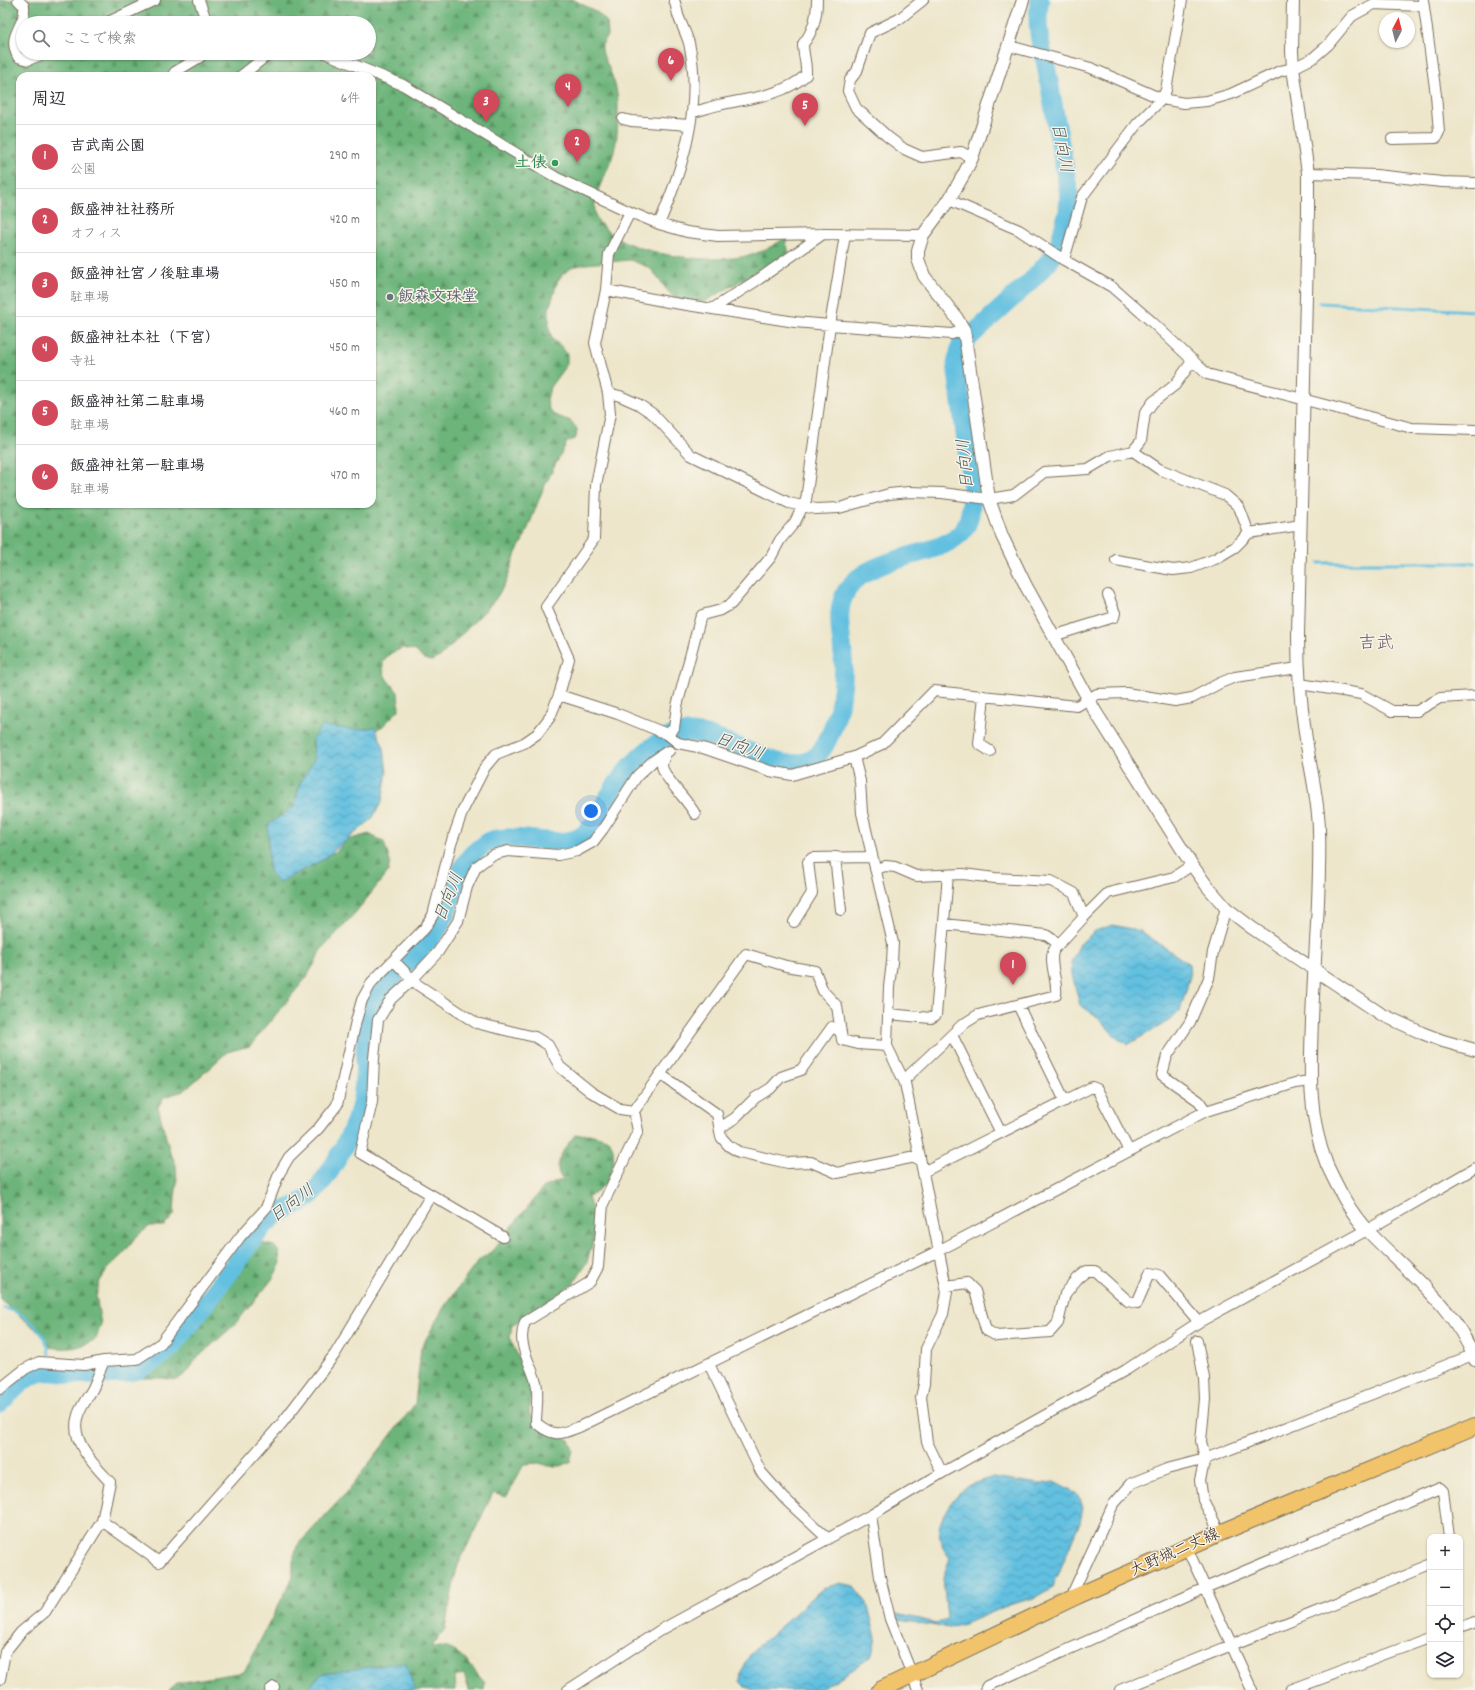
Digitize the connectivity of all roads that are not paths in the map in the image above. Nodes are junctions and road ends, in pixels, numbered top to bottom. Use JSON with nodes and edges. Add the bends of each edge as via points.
{"nodes":[{"id":1,"x":18,"y":0,"type":"edge"},
{"id":2,"x":155,"y":0,"type":"edge"},
{"id":3,"x":199,"y":0,"type":"edge"},
{"id":4,"x":674,"y":0,"type":"edge"},
{"id":5,"x":817,"y":0,"type":"edge"},
{"id":6,"x":923,"y":0,"type":"edge"},
{"id":7,"x":1022,"y":0,"type":"edge"},
{"id":8,"x":1182,"y":0,"type":"edge"},
{"id":9,"x":1293,"y":0,"type":"edge"},
{"id":10,"x":1423,"y":3,"type":"edge"},
{"id":11,"x":24,"y":16,"type":"edge"},
{"id":12,"x":121,"y":16,"type":"edge"},
{"id":13,"x":205,"y":16,"type":"edge"},
{"id":14,"x":16,"y":33,"type":"edge"},
{"id":15,"x":1009,"y":46,"type":"junction"},
{"id":16,"x":16,"y":52,"type":"edge"},
{"id":17,"x":195,"y":60,"type":"edge"},
{"id":18,"x":261,"y":60,"type":"edge"},
{"id":19,"x":343,"y":60,"type":"edge"},
{"id":20,"x":1293,"y":68,"type":"junction"},
{"id":21,"x":175,"y":72,"type":"edge"},
{"id":22,"x":246,"y":72,"type":"edge"},
{"id":23,"x":373,"y":72,"type":"edge"},
{"id":24,"x":376,"y":73,"type":"edge"},
{"id":25,"x":1162,"y":99,"type":"junction"},
{"id":26,"x":693,"y":112,"type":"junction"},
{"id":27,"x":623,"y":119,"type":"dead end"},
{"id":28,"x":690,"y":124,"type":"junction"},
{"id":29,"x":1392,"y":139,"type":"dead end"},
{"id":30,"x":972,"y":158,"type":"junction"},
{"id":31,"x":1308,"y":174,"type":"junction"},
{"id":32,"x":1475,"y":183,"type":"edge"},
{"id":33,"x":949,"y":200,"type":"junction"},
{"id":34,"x":630,"y":212,"type":"junction"},
{"id":35,"x":659,"y":224,"type":"junction"},
{"id":36,"x":824,"y":234,"type":"junction"},
{"id":37,"x":845,"y":235,"type":"junction"},
{"id":38,"x":923,"y":235,"type":"junction"},
{"id":39,"x":1064,"y":260,"type":"junction"},
{"id":40,"x":606,"y":290,"type":"junction"},
{"id":41,"x":712,"y":309,"type":"junction"},
{"id":42,"x":830,"y":325,"type":"junction"},
{"id":43,"x":964,"y":332,"type":"junction"},
{"id":44,"x":1193,"y":360,"type":"junction"},
{"id":45,"x":608,"y":393,"type":"junction"},
{"id":46,"x":1304,"y":400,"type":"junction"},
{"id":47,"x":1475,"y":430,"type":"edge"},
{"id":48,"x":1133,"y":451,"type":"junction"},
{"id":49,"x":984,"y":499,"type":"junction"},
{"id":50,"x":803,"y":506,"type":"junction"},
{"id":51,"x":1301,"y":525,"type":"junction"},
{"id":52,"x":1249,"y":533,"type":"junction"},
{"id":53,"x":1116,"y":560,"type":"dead end"},
{"id":54,"x":1108,"y":595,"type":"dead end"},
{"id":55,"x":1053,"y":636,"type":"junction"},
{"id":56,"x":1298,"y":668,"type":"junction"},
{"id":57,"x":1300,"y":684,"type":"junction"},
{"id":58,"x":559,"y":695,"type":"junction"},
{"id":59,"x":984,"y":696,"type":"junction"},
{"id":60,"x":1475,"y":696,"type":"edge"},
{"id":61,"x":1088,"y":699,"type":"junction"},
{"id":62,"x":667,"y":734,"type":"junction"},
{"id":63,"x":678,"y":743,"type":"junction"},
{"id":64,"x":990,"y":750,"type":"dead end"},
{"id":65,"x":666,"y":752,"type":"junction"},
{"id":66,"x":854,"y":757,"type":"junction"},
{"id":67,"x":695,"y":814,"type":"dead end"},
{"id":68,"x":872,"y":857,"type":"junction"},
{"id":69,"x":835,"y":858,"type":"junction"},
{"id":70,"x":1192,"y":865,"type":"junction"},
{"id":71,"x":875,"y":869,"type":"junction"},
{"id":72,"x":948,"y":875,"type":"junction"},
{"id":73,"x":1226,"y":908,"type":"junction"},
{"id":74,"x":840,"y":910,"type":"dead end"},
{"id":75,"x":1084,"y":917,"type":"junction"},
{"id":76,"x":794,"y":922,"type":"dead end"},
{"id":77,"x":944,"y":924,"type":"junction"},
{"id":78,"x":1058,"y":944,"type":"junction"},
{"id":79,"x":394,"y":961,"type":"junction"},
{"id":80,"x":1314,"y":970,"type":"junction"},
{"id":81,"x":412,"y":980,"type":"junction"},
{"id":82,"x":1018,"y":1005,"type":"junction"},
{"id":83,"x":888,"y":1014,"type":"junction"},
{"id":84,"x":841,"y":1032,"type":"junction"},
{"id":85,"x":952,"y":1035,"type":"junction"},
{"id":86,"x":887,"y":1046,"type":"junction"},
{"id":87,"x":1475,"y":1050,"type":"edge"},
{"id":88,"x":660,"y":1074,"type":"junction"},
{"id":89,"x":904,"y":1080,"type":"junction"},
{"id":90,"x":1310,"y":1081,"type":"junction"},
{"id":91,"x":1065,"y":1101,"type":"junction"},
{"id":92,"x":634,"y":1111,"type":"junction"},
{"id":93,"x":1206,"y":1111,"type":"junction"},
{"id":94,"x":720,"y":1128,"type":"junction"},
{"id":95,"x":1001,"y":1133,"type":"junction"},
{"id":96,"x":1129,"y":1151,"type":"junction"},
{"id":97,"x":920,"y":1156,"type":"junction"},
{"id":98,"x":1475,"y":1168,"type":"edge"},
{"id":99,"x":923,"y":1172,"type":"junction"},
{"id":100,"x":431,"y":1195,"type":"junction"},
{"id":101,"x":1367,"y":1230,"type":"junction"},
{"id":102,"x":503,"y":1237,"type":"dead end"},
{"id":103,"x":938,"y":1251,"type":"junction"},
{"id":104,"x":946,"y":1286,"type":"junction"},
{"id":105,"x":1199,"y":1322,"type":"junction"},
{"id":106,"x":1197,"y":1341,"type":"dead end"},
{"id":107,"x":1474,"y":1357,"type":"edge"},
{"id":108,"x":104,"y":1361,"type":"junction"},
{"id":109,"x":708,"y":1364,"type":"junction"},
{"id":110,"x":0,"y":1389,"type":"edge"},
{"id":111,"x":1475,"y":1426,"type":"edge"},
{"id":112,"x":1205,"y":1459,"type":"junction"},
{"id":113,"x":942,"y":1473,"type":"junction"},
{"id":114,"x":871,"y":1515,"type":"junction"},
{"id":115,"x":102,"y":1521,"type":"junction"},
{"id":116,"x":1220,"y":1533,"type":"junction"},
{"id":117,"x":1449,"y":1534,"type":"edge"},
{"id":118,"x":828,"y":1539,"type":"junction"},
{"id":119,"x":1187,"y":1548,"type":"junction"},
{"id":120,"x":1427,"y":1566,"type":"edge"},
{"id":121,"x":1205,"y":1588,"type":"junction"},
{"id":122,"x":1076,"y":1596,"type":"junction"},
{"id":123,"x":1475,"y":1622,"type":"edge"},
{"id":124,"x":1463,"y":1624,"type":"edge"},
{"id":125,"x":1427,"y":1639,"type":"edge"},
{"id":126,"x":1231,"y":1645,"type":"junction"},
{"id":127,"x":0,"y":1679,"type":"edge"},
{"id":128,"x":914,"y":1683,"type":"edge"},
{"id":129,"x":568,"y":1690,"type":"edge"},
{"id":130,"x":880,"y":1690,"type":"edge"},
{"id":131,"x":985,"y":1690,"type":"edge"},
{"id":132,"x":1120,"y":1690,"type":"edge"},
{"id":133,"x":1252,"y":1690,"type":"edge"},
{"id":134,"x":1290,"y":1690,"type":"edge"}],
"edges":[{"from":1,"to":11,"type":"street","via":[[24,6]]},
{"from":2,"to":12,"type":"street"},
{"from":3,"to":13,"type":"street"},
{"from":4,"to":26,"type":"street","via":[[688,42],[692,64]]},
{"from":5,"to":26,"type":"street","via":[[817,13],[802,44],[806,75],[794,84],[759,97]]},
{"from":6,"to":30,"type":"street","via":[[899,19],[870,33],[857,70],[850,80],[848,91],[856,108],[904,149],[922,156],[961,152]]},
{"from":7,"to":15,"type":"street"},
{"from":8,"to":25,"type":"street","via":[[1166,90]]},
{"from":9,"to":20,"type":"street"},
{"from":10,"to":20,"type":"street","via":[[1374,4],[1352,16],[1318,54]]},
{"from":10,"to":29,"type":"street","via":[[1439,132],[1436,138]]},
{"from":14,"to":16,"type":"street"},
{"from":15,"to":25,"type":"street","via":[[1091,68]]},
{"from":15,"to":30,"type":"street"},
{"from":17,"to":21,"type":"street"},
{"from":18,"to":22,"type":"street"},
{"from":19,"to":23,"type":"street"},
{"from":20,"to":25,"type":"street","via":[[1280,71],[1231,94],[1207,101],[1184,102]]},
{"from":20,"to":31,"type":"street"},
{"from":24,"to":34,"type":"street","via":[[403,86],[557,178]]},
{"from":25,"to":39,"type":"street","via":[[1137,124],[1082,197]]},
{"from":26,"to":28,"type":"street"},
{"from":27,"to":28,"type":"street"},
{"from":28,"to":35,"type":"street","via":[[683,160]]},
{"from":30,"to":33,"type":"street"},
{"from":31,"to":32,"type":"street","via":[[1376,175]]},
{"from":31,"to":46,"type":"street"},
{"from":33,"to":38,"type":"street"},
{"from":33,"to":39,"type":"street","via":[[1019,230]]},
{"from":34,"to":35,"type":"street"},
{"from":34,"to":40,"type":"street","via":[[609,254]]},
{"from":35,"to":36,"type":"street","via":[[687,232],[718,236]]},
{"from":36,"to":37,"type":"street"},
{"from":36,"to":41,"type":"street"},
{"from":37,"to":38,"type":"street"},
{"from":37,"to":42,"type":"street"},
{"from":38,"to":43,"type":"street","via":[[919,244],[918,259],[924,276],[956,317]]},
{"from":39,"to":44,"type":"street","via":[[1112,287]]},
{"from":40,"to":41,"type":"street"},
{"from":40,"to":45,"type":"street","via":[[595,344]]},
{"from":41,"to":42,"type":"street"},
{"from":42,"to":43,"type":"street","via":[[952,334]]},
{"from":42,"to":50,"type":"street","via":[[806,500]]},
{"from":43,"to":49,"type":"street"},
{"from":44,"to":46,"type":"street","via":[[1207,374]]},
{"from":44,"to":48,"type":"street","via":[[1175,385],[1153,402],[1145,413],[1142,441]]},
{"from":45,"to":50,"type":"street","via":[[626,398],[653,414],[691,455],[789,503]]},
{"from":45,"to":58,"type":"street","via":[[610,414],[596,485],[594,539],[546,607],[569,659]]},
{"from":46,"to":47,"type":"street","via":[[1412,428]]},
{"from":46,"to":51,"type":"street"},
{"from":48,"to":49,"type":"street","via":[[1110,456],[1088,469],[1044,472],[1014,496]]},
{"from":48,"to":52,"type":"street","via":[[1158,470],[1225,495],[1239,507]]},
{"from":49,"to":50,"type":"street","via":[[942,493],[909,492],[889,494],[839,508],[816,509]]},
{"from":49,"to":55,"type":"street"},
{"from":50,"to":62,"type":"street","via":[[771,557],[731,604],[722,610],[702,615],[677,706],[674,728]]},
{"from":51,"to":52,"type":"street"},
{"from":51,"to":56,"type":"street"},
{"from":52,"to":53,"type":"street","via":[[1235,547],[1191,568],[1173,570]]},
{"from":54,"to":55,"type":"street","via":[[1115,613],[1114,617]]},
{"from":55,"to":61,"type":"street"},
{"from":56,"to":57,"type":"street"},
{"from":56,"to":61,"type":"street","via":[[1235,677],[1192,698],[1175,700],[1126,693],[1097,694]]},
{"from":57,"to":60,"type":"street","via":[[1361,694],[1392,711],[1417,711],[1440,698]]},
{"from":57,"to":80,"type":"street","via":[[1320,828]]},
{"from":58,"to":62,"type":"street","via":[[618,714]]},
{"from":58,"to":79,"type":"street","via":[[550,717],[537,734],[524,743],[496,754],[485,767],[463,810],[433,915],[425,928]]},
{"from":59,"to":61,"type":"street","via":[[1077,706]]},
{"from":59,"to":64,"type":"street","via":[[979,744]]},
{"from":59,"to":66,"type":"street","via":[[934,690],[882,744]]},
{"from":61,"to":70,"type":"street"},
{"from":62,"to":63,"type":"street"},
{"from":63,"to":65,"type":"street"},
{"from":63,"to":66,"type":"street","via":[[703,748],[770,771],[792,775]]},
{"from":65,"to":67,"type":"street","via":[[662,766],[665,776]]},
{"from":65,"to":81,"type":"street","via":[[637,776],[593,842],[577,851],[558,855],[508,851],[492,854],[476,867],[467,887],[458,921],[438,952]]},
{"from":66,"to":68,"type":"street","via":[[860,781],[862,813]]},
{"from":68,"to":69,"type":"street"},
{"from":68,"to":71,"type":"street"},
{"from":69,"to":74,"type":"street"},
{"from":69,"to":76,"type":"street","via":[[812,858],[808,862],[812,893]]},
{"from":70,"to":73,"type":"street"},
{"from":70,"to":75,"type":"street","via":[[1174,877],[1108,892]]},
{"from":71,"to":72,"type":"street","via":[[886,866],[916,876]]},
{"from":71,"to":83,"type":"street","via":[[893,943]]},
{"from":72,"to":75,"type":"street","via":[[1051,881],[1074,893]]},
{"from":72,"to":77,"type":"street"},
{"from":73,"to":80,"type":"street"},
{"from":73,"to":93,"type":"street","via":[[1213,952],[1209,978],[1190,1022],[1167,1056],[1162,1075],[1199,1101]]},
{"from":75,"to":78,"type":"street"},
{"from":77,"to":78,"type":"street","via":[[1046,935]]},
{"from":77,"to":83,"type":"street","via":[[936,1015],[931,1018]]},
{"from":78,"to":82,"type":"street","via":[[1052,958],[1056,995]]},
{"from":79,"to":81,"type":"street"},
{"from":79,"to":108,"type":"street","via":[[372,982],[362,1000],[337,1105],[318,1129],[289,1157],[279,1174],[266,1208],[240,1238],[161,1343],[137,1359]]},
{"from":80,"to":87,"type":"street","via":[[1380,1014],[1403,1026]]},
{"from":80,"to":90,"type":"street"},
{"from":81,"to":92,"type":"street","via":[[476,1023],[536,1037],[548,1045],[560,1067],[591,1092],[620,1110]]},
{"from":81,"to":100,"type":"street","via":[[391,999],[378,1020],[372,1102],[360,1153]]},
{"from":82,"to":85,"type":"street","via":[[978,1015]]},
{"from":82,"to":91,"type":"street"},
{"from":83,"to":86,"type":"street"},
{"from":84,"to":86,"type":"street","via":[[842,1040]]},
{"from":84,"to":88,"type":"street","via":[[837,1006],[823,991],[815,971],[786,966],[746,954]]},
{"from":84,"to":94,"type":"street","via":[[832,1027],[801,1070],[781,1078]]},
{"from":85,"to":89,"type":"street"},
{"from":85,"to":95,"type":"street"},
{"from":86,"to":89,"type":"street"},
{"from":88,"to":92,"type":"street"},
{"from":88,"to":94,"type":"street","via":[[717,1114]]},
{"from":89,"to":97,"type":"street"},
{"from":90,"to":93,"type":"street","via":[[1295,1083]]},
{"from":90,"to":101,"type":"street","via":[[1318,1136],[1326,1162],[1339,1190]]},
{"from":91,"to":95,"type":"street"},
{"from":91,"to":96,"type":"street","via":[[1092,1087],[1097,1089]]},
{"from":92,"to":109,"type":"street","via":[[638,1131],[603,1204],[598,1267],[590,1282],[526,1322],[522,1330],[522,1346],[536,1384],[536,1423],[553,1434],[562,1433]]},
{"from":93,"to":96,"type":"street"},
{"from":94,"to":97,"type":"street","via":[[721,1137],[739,1152],[788,1163],[811,1162],[837,1173]]},
{"from":95,"to":99,"type":"street"},
{"from":96,"to":103,"type":"street"},
{"from":97,"to":99,"type":"street"},
{"from":98,"to":101,"type":"street"},
{"from":99,"to":103,"type":"street"},
{"from":100,"to":102,"type":"street"},
{"from":100,"to":115,"type":"street","via":[[335,1354],[282,1423],[159,1562]]},
{"from":101,"to":105,"type":"street"},
{"from":101,"to":107,"type":"street","via":[[1442,1304],[1460,1329]]},
{"from":103,"to":104,"type":"street"},
{"from":103,"to":109,"type":"street"},
{"from":104,"to":105,"type":"street","via":[[967,1283],[975,1291],[986,1330],[997,1336],[1050,1332],[1058,1323],[1065,1294],[1078,1278],[1087,1272],[1095,1271],[1128,1300],[1137,1303],[1150,1273],[1159,1275]]},
{"from":104,"to":113,"type":"street","via":[[943,1314],[926,1349],[921,1396],[927,1442]]},
{"from":105,"to":113,"type":"street","via":[[1126,1370]]},
{"from":106,"to":112,"type":"street","via":[[1204,1378],[1201,1441]]},
{"from":107,"to":112,"type":"street"},
{"from":108,"to":110,"type":"street","via":[[84,1365],[40,1362],[25,1369]]},
{"from":108,"to":115,"type":"street","via":[[78,1415],[76,1426],[83,1449],[110,1482]]},
{"from":109,"to":118,"type":"street","via":[[761,1472],[784,1499]]},
{"from":111,"to":116,"type":"main road","name":"大野城二丈線"},
{"from":112,"to":116,"type":"street","via":[[1200,1480],[1203,1500]]},
{"from":112,"to":122,"type":"street","via":[[1167,1469],[1132,1483],[1113,1505],[1074,1590]]},
{"from":113,"to":114,"type":"street"},
{"from":114,"to":118,"type":"street"},
{"from":114,"to":128,"type":"street","via":[[880,1577],[890,1619]]},
{"from":115,"to":127,"type":"street","via":[[45,1612],[21,1632],[5,1652]]},
{"from":116,"to":119,"type":"main road","name":"大野城二丈線"},
{"from":117,"to":121,"type":"street","via":[[1443,1491],[1440,1488]]},
{"from":118,"to":129,"type":"street","via":[[659,1631]]},
{"from":119,"to":121,"type":"street"},
{"from":119,"to":122,"type":"main road","name":"大野城二丈線"},
{"from":120,"to":126,"type":"street"},
{"from":121,"to":126,"type":"street"},
{"from":121,"to":131,"type":"street","via":[[987,1686]]},
{"from":122,"to":128,"type":"main road","name":"大野城二丈線"},
{"from":123,"to":124,"type":"street"},
{"from":125,"to":134,"type":"street"},
{"from":126,"to":132,"type":"street"},
{"from":126,"to":133,"type":"street"},
{"from":128,"to":130,"type":"main road","name":"大野城二丈線"}]}
